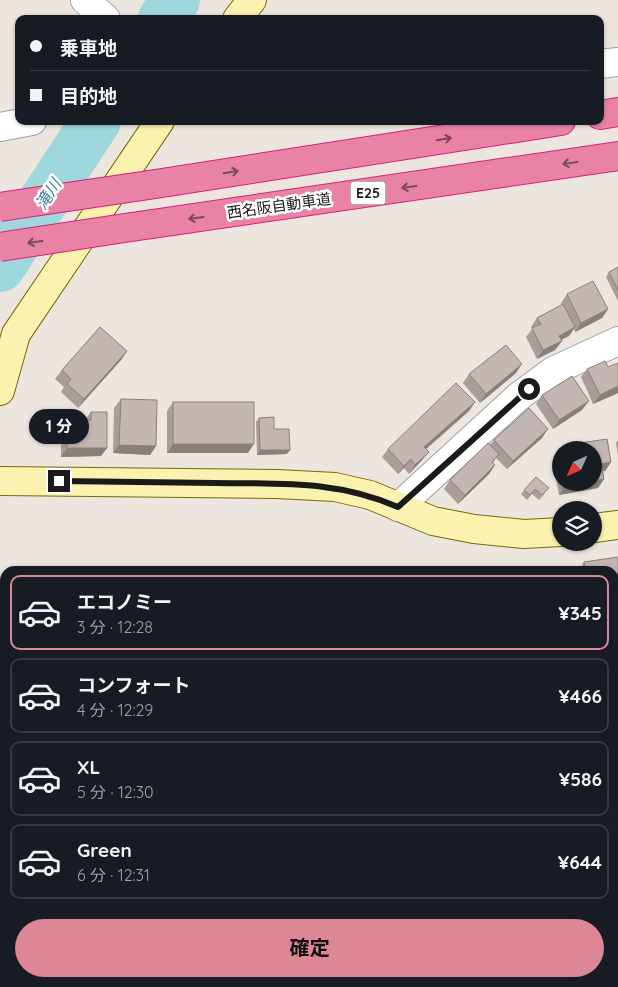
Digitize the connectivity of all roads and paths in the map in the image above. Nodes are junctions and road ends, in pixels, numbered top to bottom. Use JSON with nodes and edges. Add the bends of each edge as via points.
{"nodes":[{"id":1,"x":85,"y":0,"type":"edge"},
{"id":2,"x":252,"y":0,"type":"edge"},
{"id":3,"x":102,"y":15,"type":"edge"},
{"id":4,"x":239,"y":15,"type":"edge"},
{"id":5,"x":618,"y":62,"type":"edge"},
{"id":6,"x":604,"y":64,"type":"edge"},
{"id":7,"x":618,"y":112,"type":"edge"},
{"id":8,"x":604,"y":114,"type":"edge"},
{"id":9,"x":15,"y":124,"type":"edge"},
{"id":10,"x":157,"y":125,"type":"edge"},
{"id":11,"x":535,"y":125,"type":"edge"},
{"id":12,"x":0,"y":127,"type":"edge"},
{"id":13,"x":618,"y":156,"type":"edge"},
{"id":14,"x":0,"y":207,"type":"edge"},
{"id":15,"x":0,"y":247,"type":"edge"},
{"id":16,"x":618,"y":341,"type":"edge"},
{"id":17,"x":0,"y":391,"type":"edge"},
{"id":18,"x":0,"y":481,"type":"edge"},
{"id":19,"x":398,"y":507,"type":"junction"},
{"id":20,"x":618,"y":525,"type":"edge"},
{"id":21,"x":602,"y":527,"type":"edge"},
{"id":22,"x":552,"y":532,"type":"edge"}],
"edges":[{"from":1,"to":3,"type":"street"},
{"from":2,"to":4,"type":"street"},
{"from":5,"to":6,"type":"street"},
{"from":7,"to":8,"type":"highway"},
{"from":9,"to":12,"type":"street"},
{"from":10,"to":17,"type":"street","via":[[16,334]]},
{"from":14,"to":11,"type":"highway","one_way":true,"bridge":true},
{"from":13,"to":15,"type":"highway","name":"西名阪自動車道","number":"E25","one_way":true,"bridge":true},
{"from":16,"to":19,"type":"street","via":[[553,371],[518,397]]},
{"from":18,"to":19,"type":"street","via":[[335,487],[370,495]]},
{"from":19,"to":22,"type":"street","via":[[433,521],[474,529],[524,534]]},
{"from":20,"to":21,"type":"street"}]}
